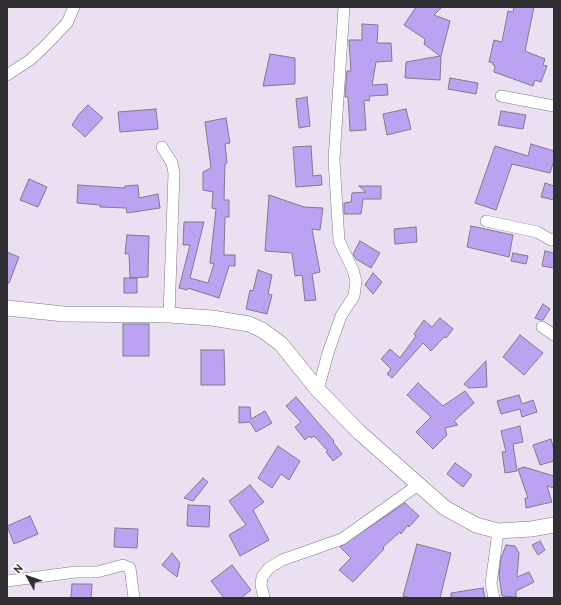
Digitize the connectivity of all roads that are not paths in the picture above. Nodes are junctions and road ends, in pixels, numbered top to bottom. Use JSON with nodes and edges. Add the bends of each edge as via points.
{"nodes":[{"id":1,"x":74,"y":7,"type":"edge"},
{"id":2,"x":344,"y":7,"type":"edge"},
{"id":3,"x":7,"y":75,"type":"edge"},
{"id":4,"x":501,"y":96,"type":"dead end"},
{"id":5,"x":554,"y":106,"type":"edge"},
{"id":6,"x":162,"y":147,"type":"dead end"},
{"id":7,"x":486,"y":221,"type":"dead end"},
{"id":8,"x":554,"y":239,"type":"edge"},
{"id":9,"x":7,"y":308,"type":"edge"},
{"id":10,"x":169,"y":315,"type":"junction"},
{"id":11,"x":542,"y":327,"type":"dead end"},
{"id":12,"x":554,"y":335,"type":"edge"},
{"id":13,"x":318,"y":390,"type":"junction"},
{"id":14,"x":418,"y":485,"type":"junction"},
{"id":15,"x":554,"y":525,"type":"edge"},
{"id":16,"x":498,"y":531,"type":"junction"},
{"id":17,"x":7,"y":581,"type":"edge"},
{"id":18,"x":134,"y":598,"type":"edge"},
{"id":19,"x":264,"y":598,"type":"edge"},
{"id":20,"x":494,"y":598,"type":"edge"}],
"edges":[{"from":1,"to":3,"type":"street","via":[[66,23],[45,46],[30,60]]},
{"from":2,"to":13,"type":"street","via":[[334,160],[339,241],[356,282],[354,296],[341,316]]},
{"from":4,"to":5,"type":"street"},
{"from":6,"to":10,"type":"street","via":[[172,163],[174,173]]},
{"from":7,"to":8,"type":"street","via":[[537,232],[551,240]]},
{"from":9,"to":10,"type":"street","via":[[64,314]]},
{"from":10,"to":13,"type":"street","via":[[230,320],[262,330],[281,344]]},
{"from":11,"to":12,"type":"street"},
{"from":13,"to":14,"type":"street","via":[[359,432]]},
{"from":14,"to":16,"type":"street","via":[[445,508],[476,525]]},
{"from":14,"to":19,"type":"street","via":[[342,539],[282,560],[269,568],[262,577]]},
{"from":15,"to":16,"type":"street"},
{"from":16,"to":20,"type":"street","via":[[491,584]]},
{"from":17,"to":18,"type":"street","via":[[76,572],[97,572],[123,565],[130,568]]}]}
